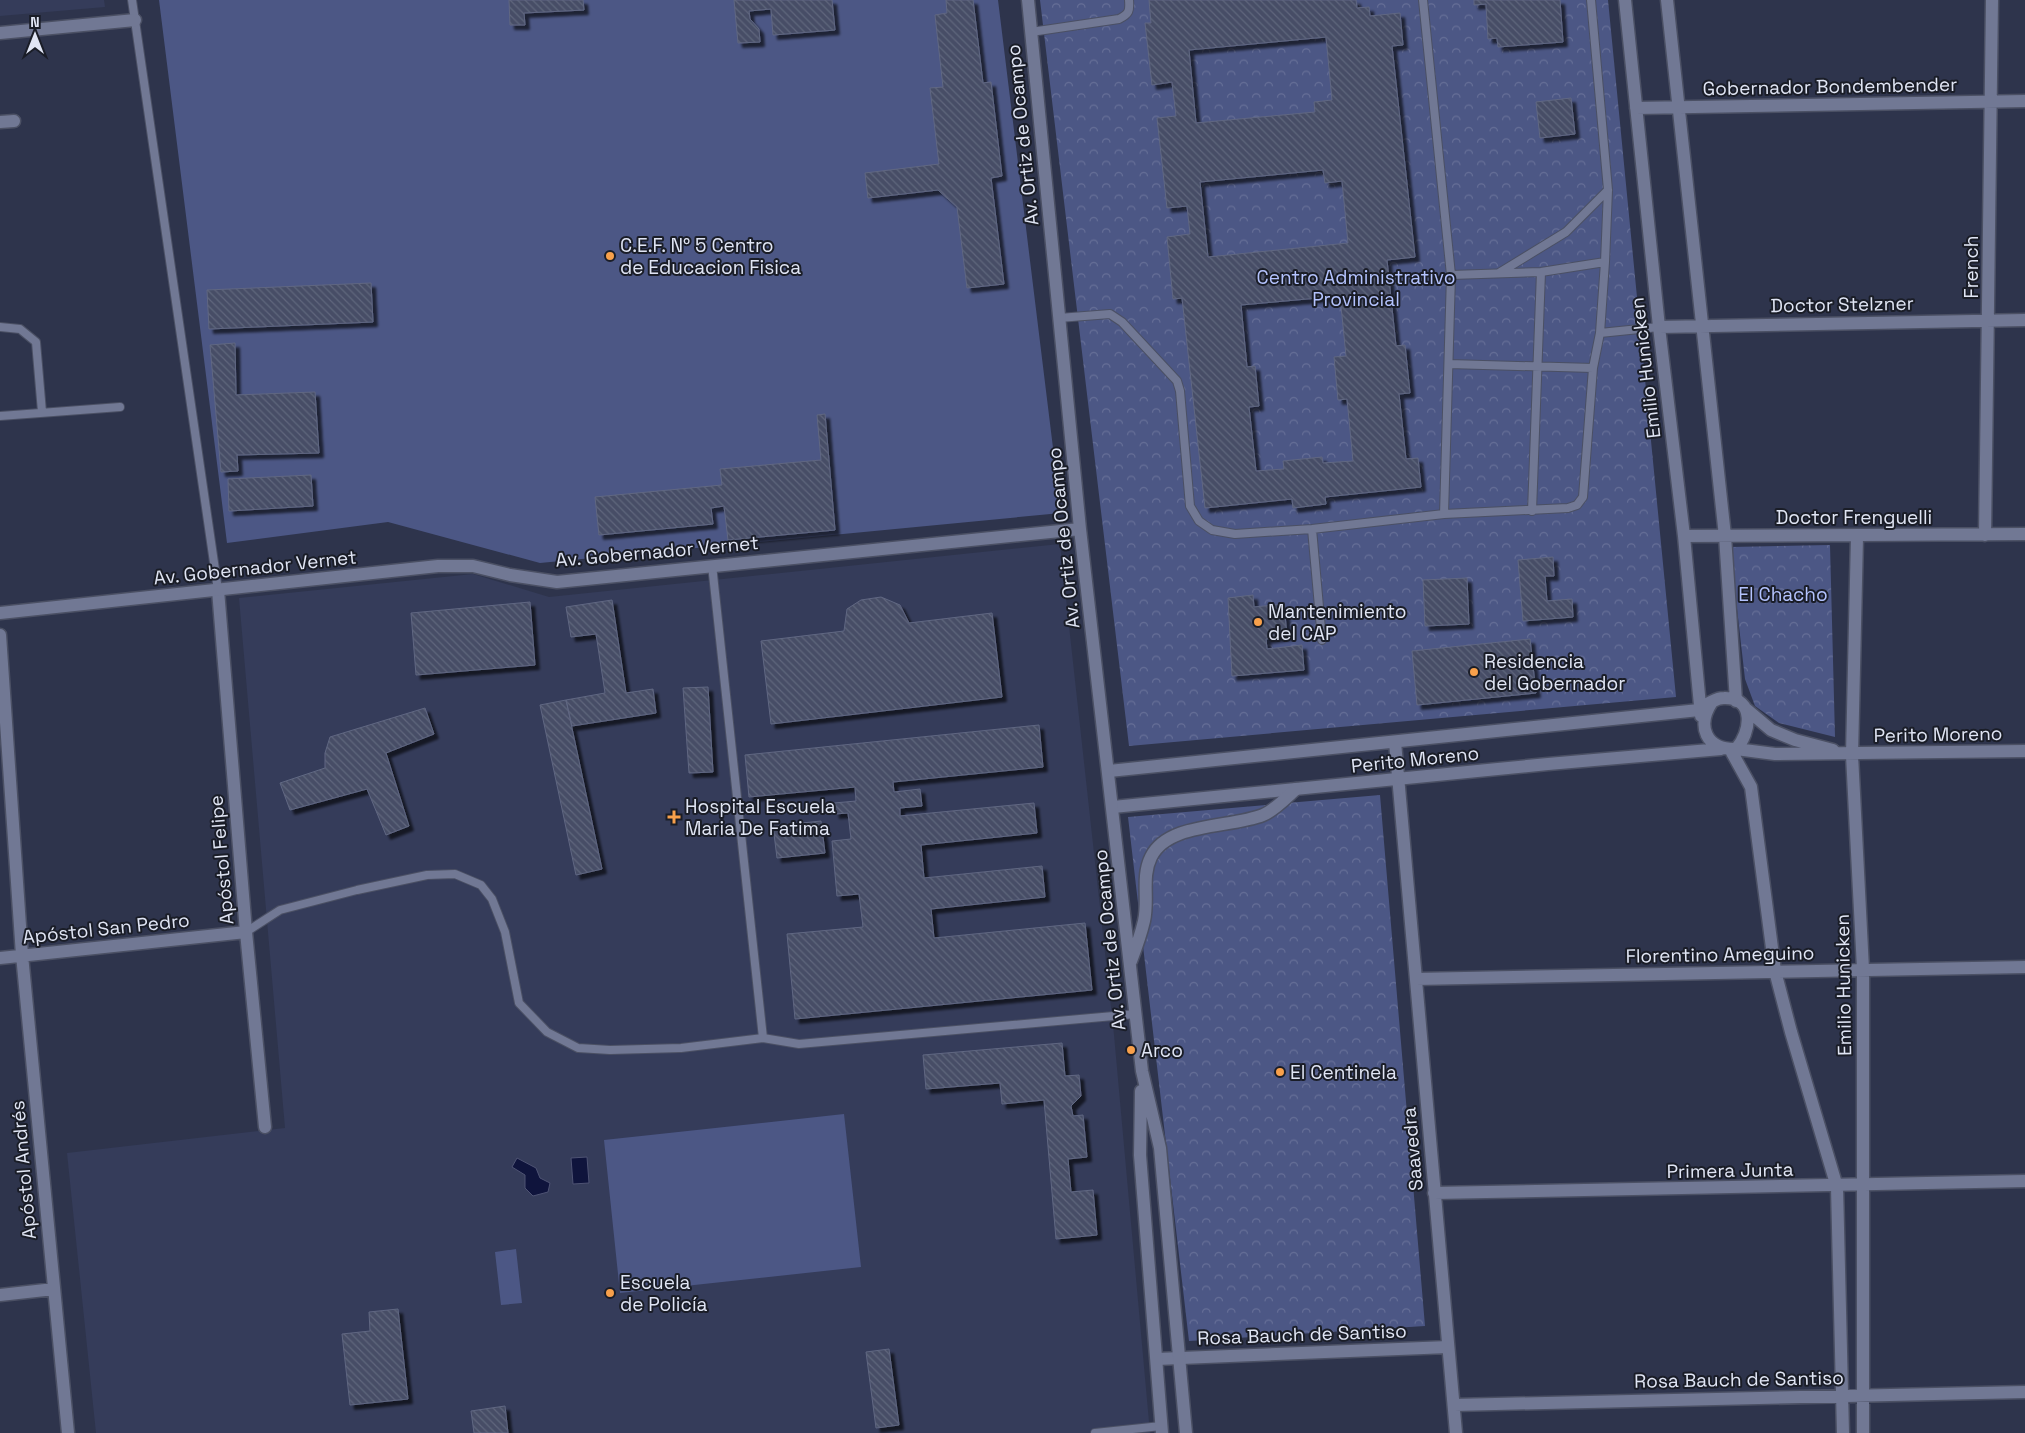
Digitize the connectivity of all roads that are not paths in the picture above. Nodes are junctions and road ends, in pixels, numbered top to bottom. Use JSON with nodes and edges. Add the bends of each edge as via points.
{"nodes":[{"id":1,"x":132,"y":0,"type":"edge"},
{"id":2,"x":1028,"y":0,"type":"edge"},
{"id":3,"x":1129,"y":0,"type":"edge"},
{"id":4,"x":1423,"y":0,"type":"edge"},
{"id":5,"x":1591,"y":0,"type":"edge"},
{"id":6,"x":1625,"y":0,"type":"edge"},
{"id":7,"x":1667,"y":0,"type":"edge"},
{"id":8,"x":1992,"y":0,"type":"edge"},
{"id":9,"x":135,"y":20,"type":"junction"},
{"id":10,"x":1031,"y":32,"type":"junction"},
{"id":11,"x":0,"y":33,"type":"edge"},
{"id":12,"x":2025,"y":101,"type":"edge"},
{"id":13,"x":1991,"y":102,"type":"junction"},
{"id":14,"x":1678,"y":107,"type":"junction"},
{"id":15,"x":1636,"y":108,"type":"junction"},
{"id":16,"x":14,"y":121,"type":"dead end"},
{"id":17,"x":0,"y":122,"type":"edge"},
{"id":18,"x":1608,"y":190,"type":"junction"},
{"id":19,"x":1605,"y":262,"type":"junction"},
{"id":20,"x":1541,"y":272,"type":"junction"},
{"id":21,"x":1498,"y":273,"type":"junction"},
{"id":22,"x":1451,"y":275,"type":"junction"},
{"id":23,"x":1059,"y":318,"type":"junction"},
{"id":24,"x":2025,"y":320,"type":"edge"},
{"id":25,"x":1990,"y":321,"type":"junction"},
{"id":26,"x":1702,"y":325,"type":"junction"},
{"id":27,"x":1659,"y":326,"type":"junction"},
{"id":28,"x":0,"y":327,"type":"edge"},
{"id":29,"x":1600,"y":333,"type":"junction"},
{"id":30,"x":1449,"y":364,"type":"junction"},
{"id":31,"x":1537,"y":364,"type":"junction"},
{"id":32,"x":1593,"y":368,"type":"junction"},
{"id":33,"x":120,"y":407,"type":"dead end"},
{"id":34,"x":42,"y":412,"type":"junction"},
{"id":35,"x":0,"y":416,"type":"edge"},
{"id":36,"x":1532,"y":511,"type":"junction"},
{"id":37,"x":1444,"y":514,"type":"junction"},
{"id":38,"x":1080,"y":529,"type":"junction"},
{"id":39,"x":1312,"y":529,"type":"junction"},
{"id":40,"x":2025,"y":534,"type":"edge"},
{"id":41,"x":1985,"y":535,"type":"junction"},
{"id":42,"x":1684,"y":536,"type":"junction"},
{"id":43,"x":1725,"y":536,"type":"junction"},
{"id":44,"x":1857,"y":537,"type":"junction"},
{"id":45,"x":712,"y":565,"type":"junction"},
{"id":46,"x":218,"y":590,"type":"junction"},
{"id":47,"x":0,"y":614,"type":"edge"},
{"id":48,"x":0,"y":635,"type":"edge"},
{"id":49,"x":1322,"y":640,"type":"dead end"},
{"id":50,"x":1712,"y":702,"type":"junction"},
{"id":51,"x":1741,"y":704,"type":"junction"},
{"id":52,"x":1699,"y":710,"type":"junction"},
{"id":53,"x":1705,"y":731,"type":"junction"},
{"id":54,"x":1395,"y":742,"type":"junction"},
{"id":55,"x":1729,"y":749,"type":"junction"},
{"id":56,"x":2025,"y":752,"type":"edge"},
{"id":57,"x":1852,"y":755,"type":"junction"},
{"id":58,"x":1109,"y":771,"type":"junction"},
{"id":59,"x":1399,"y":779,"type":"junction"},
{"id":60,"x":1296,"y":790,"type":"junction"},
{"id":61,"x":1113,"y":807,"type":"junction"},
{"id":62,"x":246,"y":932,"type":"junction"},
{"id":63,"x":22,"y":955,"type":"junction"},
{"id":64,"x":0,"y":958,"type":"edge"},
{"id":65,"x":1130,"y":963,"type":"junction"},
{"id":66,"x":2025,"y":967,"type":"edge"},
{"id":67,"x":1863,"y":969,"type":"junction"},
{"id":68,"x":1775,"y":971,"type":"junction"},
{"id":69,"x":1416,"y":979,"type":"junction"},
{"id":70,"x":1136,"y":1014,"type":"junction"},
{"id":71,"x":763,"y":1038,"type":"junction"},
{"id":72,"x":1142,"y":1071,"type":"junction"},
{"id":73,"x":265,"y":1127,"type":"dead end"},
{"id":74,"x":2025,"y":1182,"type":"edge"},
{"id":75,"x":1864,"y":1184,"type":"junction"},
{"id":76,"x":1837,"y":1187,"type":"junction"},
{"id":77,"x":1434,"y":1193,"type":"junction"},
{"id":78,"x":54,"y":1290,"type":"junction"},
{"id":79,"x":0,"y":1296,"type":"edge"},
{"id":80,"x":1448,"y":1347,"type":"junction"},
{"id":81,"x":1157,"y":1358,"type":"junction"},
{"id":82,"x":1179,"y":1358,"type":"junction"},
{"id":83,"x":2025,"y":1392,"type":"edge"},
{"id":84,"x":1862,"y":1394,"type":"junction"},
{"id":85,"x":1843,"y":1395,"type":"junction"},
{"id":86,"x":1454,"y":1405,"type":"junction"},
{"id":87,"x":1162,"y":1429,"type":"edge"},
{"id":88,"x":68,"y":1433,"type":"edge"},
{"id":89,"x":1095,"y":1433,"type":"edge"},
{"id":90,"x":1186,"y":1433,"type":"edge"},
{"id":91,"x":1456,"y":1433,"type":"edge"},
{"id":92,"x":1843,"y":1433,"type":"edge"},
{"id":93,"x":1863,"y":1433,"type":"edge"}],
"edges":[{"from":1,"to":9,"type":"lane"},
{"from":2,"to":10,"type":"street","name":"Av. Ortiz de Ocampo"},
{"from":3,"to":10,"type":"lane","via":[[1130,10],[1119,19]]},
{"from":4,"to":22,"type":"lane"},
{"from":5,"to":18,"type":"lane"},
{"from":6,"to":15,"type":"street","name":"Emilio Hunicken"},
{"from":7,"to":14,"type":"street"},
{"from":8,"to":13,"type":"street","name":"French"},
{"from":9,"to":11,"type":"street"},
{"from":9,"to":46,"type":"lane"},
{"from":10,"to":23,"type":"street","name":"Av. Ortiz de Ocampo"},
{"from":12,"to":13,"type":"street","name":"Gobernador Bondembender"},
{"from":13,"to":14,"type":"street","name":"Gobernador Bondembender"},
{"from":13,"to":25,"type":"street","name":"French"},
{"from":14,"to":15,"type":"street","name":"Gobernador Bondembender"},
{"from":14,"to":26,"type":"street"},
{"from":15,"to":27,"type":"street","name":"Emilio Hunicken"},
{"from":16,"to":17,"type":"street"},
{"from":18,"to":19,"type":"lane"},
{"from":18,"to":21,"type":"lane","via":[[1566,232]]},
{"from":19,"to":20,"type":"lane"},
{"from":19,"to":29,"type":"lane"},
{"from":20,"to":21,"type":"lane"},
{"from":20,"to":31,"type":"lane"},
{"from":21,"to":22,"type":"lane"},
{"from":22,"to":30,"type":"lane"},
{"from":23,"to":38,"type":"street","name":"Av. Ortiz de Ocampo"},
{"from":23,"to":39,"type":"lane","via":[[1110,314],[1122,322],[1177,381],[1190,506],[1199,521],[1212,530],[1236,534]]},
{"from":24,"to":25,"type":"street","name":"Doctor Stelzner"},
{"from":25,"to":26,"type":"street","name":"Doctor Stelzner"},
{"from":25,"to":41,"type":"street","name":"French"},
{"from":26,"to":27,"type":"street","name":"Doctor Stelzner"},
{"from":26,"to":43,"type":"street"},
{"from":27,"to":29,"type":"lane"},
{"from":27,"to":42,"type":"street","name":"Emilio Hunicken"},
{"from":28,"to":34,"type":"lane","via":[[20,329],[36,342]]},
{"from":29,"to":32,"type":"lane"},
{"from":30,"to":31,"type":"lane"},
{"from":30,"to":37,"type":"lane"},
{"from":31,"to":32,"type":"lane"},
{"from":31,"to":36,"type":"lane"},
{"from":32,"to":36,"type":"lane","via":[[1583,496],[1577,505],[1568,508]]},
{"from":33,"to":34,"type":"lane"},
{"from":34,"to":35,"type":"lane"},
{"from":36,"to":37,"type":"lane"},
{"from":37,"to":39,"type":"lane"},
{"from":38,"to":45,"type":"street","name":"Av. Gobernador Vernet"},
{"from":38,"to":58,"type":"street","name":"Av. Ortiz de Ocampo"},
{"from":39,"to":49,"type":"lane"},
{"from":40,"to":41,"type":"street","name":"Doctor Frenguelli"},
{"from":41,"to":44,"type":"street","name":"Doctor Frenguelli"},
{"from":42,"to":43,"type":"street","name":"Doctor Frenguelli"},
{"from":42,"to":52,"type":"street","name":"Emilio Hunicken"},
{"from":43,"to":44,"type":"street","name":"Doctor Frenguelli"},
{"from":43,"to":51,"type":"street"},
{"from":44,"to":57,"type":"street","name":"Emilio Hunicken"},
{"from":45,"to":46,"type":"street","name":"Av. Gobernador Vernet","via":[[557,582],[474,566],[438,566]]},
{"from":45,"to":71,"type":"lane"},
{"from":46,"to":47,"type":"street","name":"Av. Gobernador Vernet"},
{"from":46,"to":62,"type":"street","name":"Apóstol Felipe"},
{"from":48,"to":63,"type":"street","name":"Apóstol Andrés"},
{"from":50,"to":51,"type":"street","via":[[1724,698]]},
{"from":50,"to":52,"type":"street","name":"Perito Moreno"},
{"from":50,"to":53,"type":"street","via":[[1705,715]]},
{"from":51,"to":55,"type":"street","via":[[1748,722],[1747,734]]},
{"from":51,"to":57,"type":"street","name":"Perito Moreno","via":[[1770,730]]},
{"from":52,"to":53,"type":"street","name":"Emilio Hunicken"},
{"from":52,"to":54,"type":"street","name":"Perito Moreno"},
{"from":53,"to":55,"type":"street","name":"Emilio Hunicken","via":[[1709,740]]},
{"from":54,"to":58,"type":"street","name":"Perito Moreno"},
{"from":54,"to":59,"type":"street","name":"Saavedra"},
{"from":55,"to":57,"type":"street","name":"Perito Moreno","via":[[1775,754]]},
{"from":55,"to":59,"type":"street","name":"Perito Moreno"},
{"from":55,"to":68,"type":"street","name":"Emilio Hunicken","via":[[1751,787]]},
{"from":56,"to":57,"type":"street","name":"Perito Moreno"},
{"from":57,"to":67,"type":"street","name":"Emilio Hunicken"},
{"from":58,"to":61,"type":"street","name":"Av. Ortiz de Ocampo"},
{"from":59,"to":60,"type":"street","name":"Perito Moreno"},
{"from":59,"to":69,"type":"street","name":"Saavedra"},
{"from":60,"to":61,"type":"street","name":"Perito Moreno"},
{"from":60,"to":65,"type":"street","via":[[1265,814],[1244,822],[1180,833],[1162,843],[1152,856],[1145,877],[1144,919]]},
{"from":61,"to":65,"type":"street","name":"Av. Ortiz de Ocampo"},
{"from":62,"to":63,"type":"street","name":"Apóstol San Pedro"},
{"from":62,"to":71,"type":"lane","via":[[290,907],[427,875],[455,874],[481,885],[492,899],[505,932],[518,1003],[548,1032],[578,1048],[682,1048]]},
{"from":62,"to":73,"type":"street","name":"Apóstol Felipe"},
{"from":63,"to":64,"type":"street","name":"Apóstol San Pedro"},
{"from":63,"to":78,"type":"street","name":"Apóstol Andrés"},
{"from":65,"to":70,"type":"street","name":"Av. Ortiz de Ocampo"},
{"from":66,"to":67,"type":"street","name":"Florentino Ameguino"},
{"from":67,"to":68,"type":"street","name":"Florentino Ameguino"},
{"from":67,"to":75,"type":"street","name":"Emilio Hunicken"},
{"from":68,"to":69,"type":"street","name":"Florentino Ameguino"},
{"from":68,"to":76,"type":"street","name":"Emilio Hunicken"},
{"from":69,"to":77,"type":"street","name":"Saavedra"},
{"from":70,"to":71,"type":"lane","via":[[799,1044]]},
{"from":70,"to":72,"type":"street","name":"Av. Ortiz de Ocampo"},
{"from":72,"to":81,"type":"street","name":"Av. Ortiz de Ocampo","via":[[1140,1155]]},
{"from":72,"to":82,"type":"street","name":"Av. Ortiz de Ocampo","via":[[1160,1148]]},
{"from":74,"to":75,"type":"street","name":"Primera Junta"},
{"from":75,"to":76,"type":"street","name":"Primera Junta"},
{"from":75,"to":84,"type":"street","name":"Emilio Hunicken"},
{"from":76,"to":77,"type":"street","name":"Primera Junta"},
{"from":76,"to":85,"type":"street","name":"Emilio Hunicken"},
{"from":77,"to":80,"type":"street","name":"Saavedra"},
{"from":78,"to":79,"type":"street"},
{"from":78,"to":88,"type":"street","name":"Apóstol Andrés"},
{"from":80,"to":82,"type":"street","name":"Rosa Bauch de Santiso"},
{"from":80,"to":86,"type":"street","name":"Saavedra"},
{"from":81,"to":82,"type":"street","name":"Rosa Bauch de Santiso"},
{"from":81,"to":87,"type":"street","name":"Av. Ortiz de Ocampo"},
{"from":82,"to":90,"type":"street","name":"Av. Ortiz de Ocampo"},
{"from":83,"to":84,"type":"street","name":"Rosa Bauch de Santiso"},
{"from":84,"to":85,"type":"street","name":"Rosa Bauch de Santiso"},
{"from":84,"to":93,"type":"street","name":"Emilio Hunicken"},
{"from":85,"to":86,"type":"street","name":"Rosa Bauch de Santiso"},
{"from":85,"to":92,"type":"street","name":"Emilio Hunicken"},
{"from":86,"to":91,"type":"street","name":"Saavedra"},
{"from":87,"to":89,"type":"lane"}]}
